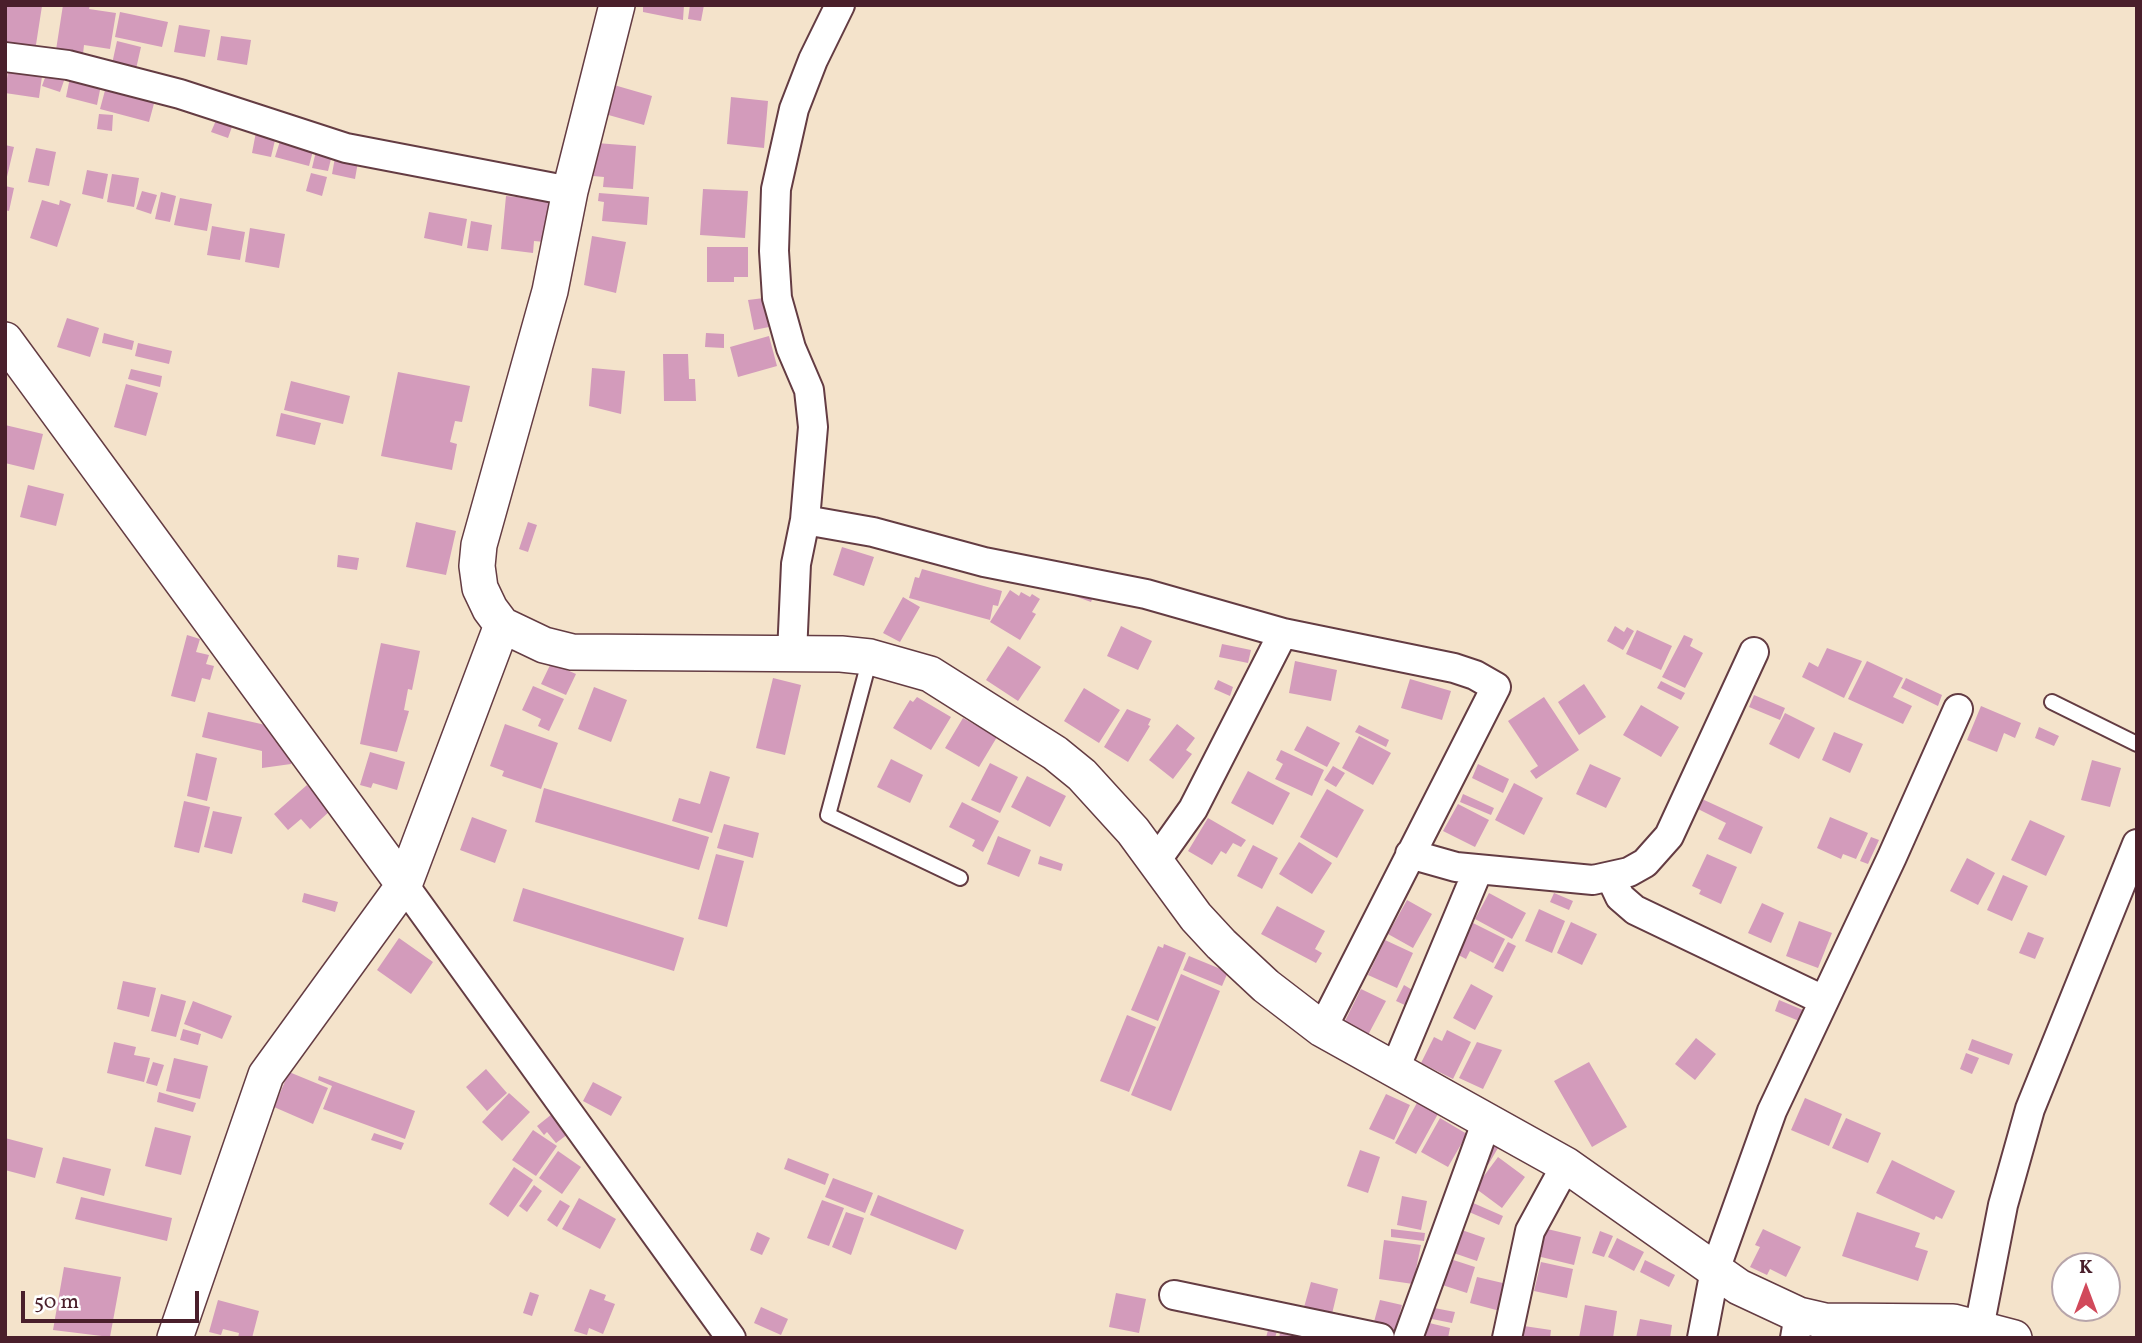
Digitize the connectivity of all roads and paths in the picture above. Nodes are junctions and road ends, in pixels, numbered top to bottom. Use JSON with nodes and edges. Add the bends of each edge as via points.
{"nodes":[{"id":1,"x":617,"y":5,"type":"edge"},
{"id":2,"x":840,"y":5,"type":"edge"},
{"id":3,"x":5,"y":57,"type":"edge"},
{"id":4,"x":570,"y":191,"type":"junction"},
{"id":5,"x":5,"y":340,"type":"edge"},
{"id":6,"x":805,"y":520,"type":"junction"},
{"id":7,"x":502,"y":625,"type":"junction"},
{"id":8,"x":1283,"y":633,"type":"junction"},
{"id":9,"x":1754,"y":652,"type":"dead end"},
{"id":10,"x":792,"y":653,"type":"junction"},
{"id":11,"x":870,"y":657,"type":"junction"},
{"id":12,"x":2052,"y":702,"type":"dead end"},
{"id":13,"x":1958,"y":709,"type":"dead end"},
{"id":14,"x":2137,"y":744,"type":"edge"},
{"id":15,"x":2137,"y":844,"type":"edge"},
{"id":16,"x":1409,"y":854,"type":"junction"},
{"id":17,"x":1156,"y":862,"type":"junction"},
{"id":18,"x":1478,"y":870,"type":"junction"},
{"id":19,"x":960,"y":878,"type":"dead end"},
{"id":20,"x":1611,"y":878,"type":"junction"},
{"id":21,"x":404,"y":885,"type":"junction"},
{"id":22,"x":1823,"y":1000,"type":"junction"},
{"id":23,"x":1322,"y":1029,"type":"junction"},
{"id":24,"x":1394,"y":1071,"type":"junction"},
{"id":25,"x":1486,"y":1123,"type":"junction"},
{"id":26,"x":1566,"y":1165,"type":"junction"},
{"id":27,"x":1715,"y":1270,"type":"junction"},
{"id":28,"x":1174,"y":1295,"type":"dead end"},
{"id":29,"x":1797,"y":1326,"type":"edge"},
{"id":30,"x":1979,"y":1328,"type":"junction"},
{"id":31,"x":1900,"y":1330,"type":"edge"},
{"id":32,"x":1351,"y":1335,"type":"edge"},
{"id":33,"x":174,"y":1338,"type":"edge"},
{"id":34,"x":731,"y":1338,"type":"edge"},
{"id":35,"x":1380,"y":1338,"type":"edge"},
{"id":36,"x":1408,"y":1338,"type":"edge"},
{"id":37,"x":1507,"y":1338,"type":"edge"},
{"id":38,"x":1702,"y":1338,"type":"edge"},
{"id":39,"x":2014,"y":1338,"type":"edge"}],
"edges":[{"from":1,"to":4,"type":"street"},
{"from":2,"to":6,"type":"street","via":[[794,109],[776,189],[777,298],[812,406]]},
{"from":3,"to":4,"type":"street","via":[[68,65],[180,94],[346,148]]},
{"from":4,"to":7,"type":"street","via":[[550,291],[479,545],[480,588]]},
{"from":5,"to":21,"type":"street"},
{"from":6,"to":8,"type":"street","via":[[1146,594]]},
{"from":6,"to":10,"type":"street","via":[[796,564]]},
{"from":7,"to":10,"type":"street","via":[[544,645],[572,652]]},
{"from":7,"to":21,"type":"street"},
{"from":8,"to":16,"type":"street","via":[[1454,668],[1496,687]]},
{"from":8,"to":17,"type":"street","via":[[1193,809]]},
{"from":9,"to":20,"type":"street","via":[[1669,836],[1645,863]]},
{"from":10,"to":11,"type":"street"},
{"from":11,"to":17,"type":"street","via":[[930,674],[1055,752],[1108,800]]},
{"from":11,"to":19,"type":"lane","via":[[828,815]]},
{"from":12,"to":14,"type":"lane"},
{"from":13,"to":22,"type":"street"},
{"from":15,"to":30,"type":"street","via":[[2023,1131]]},
{"from":16,"to":18,"type":"street"},
{"from":16,"to":23,"type":"street"},
{"from":17,"to":23,"type":"street","via":[[1221,944]]},
{"from":18,"to":20,"type":"street"},
{"from":18,"to":24,"type":"street"},
{"from":20,"to":22,"type":"street","via":[[1620,897],[1635,910]]},
{"from":21,"to":33,"type":"street","via":[[266,1075]]},
{"from":21,"to":34,"type":"street"},
{"from":22,"to":27,"type":"street","via":[[1772,1111]]},
{"from":23,"to":24,"type":"street"},
{"from":24,"to":25,"type":"street"},
{"from":25,"to":26,"type":"street"},
{"from":25,"to":36,"type":"street"},
{"from":26,"to":27,"type":"street"},
{"from":26,"to":37,"type":"street","via":[[1530,1231]]},
{"from":27,"to":29,"type":"street"},
{"from":27,"to":38,"type":"street"},
{"from":28,"to":32,"type":"street"},
{"from":29,"to":31,"type":"street","via":[[1844,1323]]},
{"from":30,"to":31,"type":"street","via":[[1952,1322]]},
{"from":30,"to":39,"type":"street"},
{"from":32,"to":35,"type":"street"}]}
